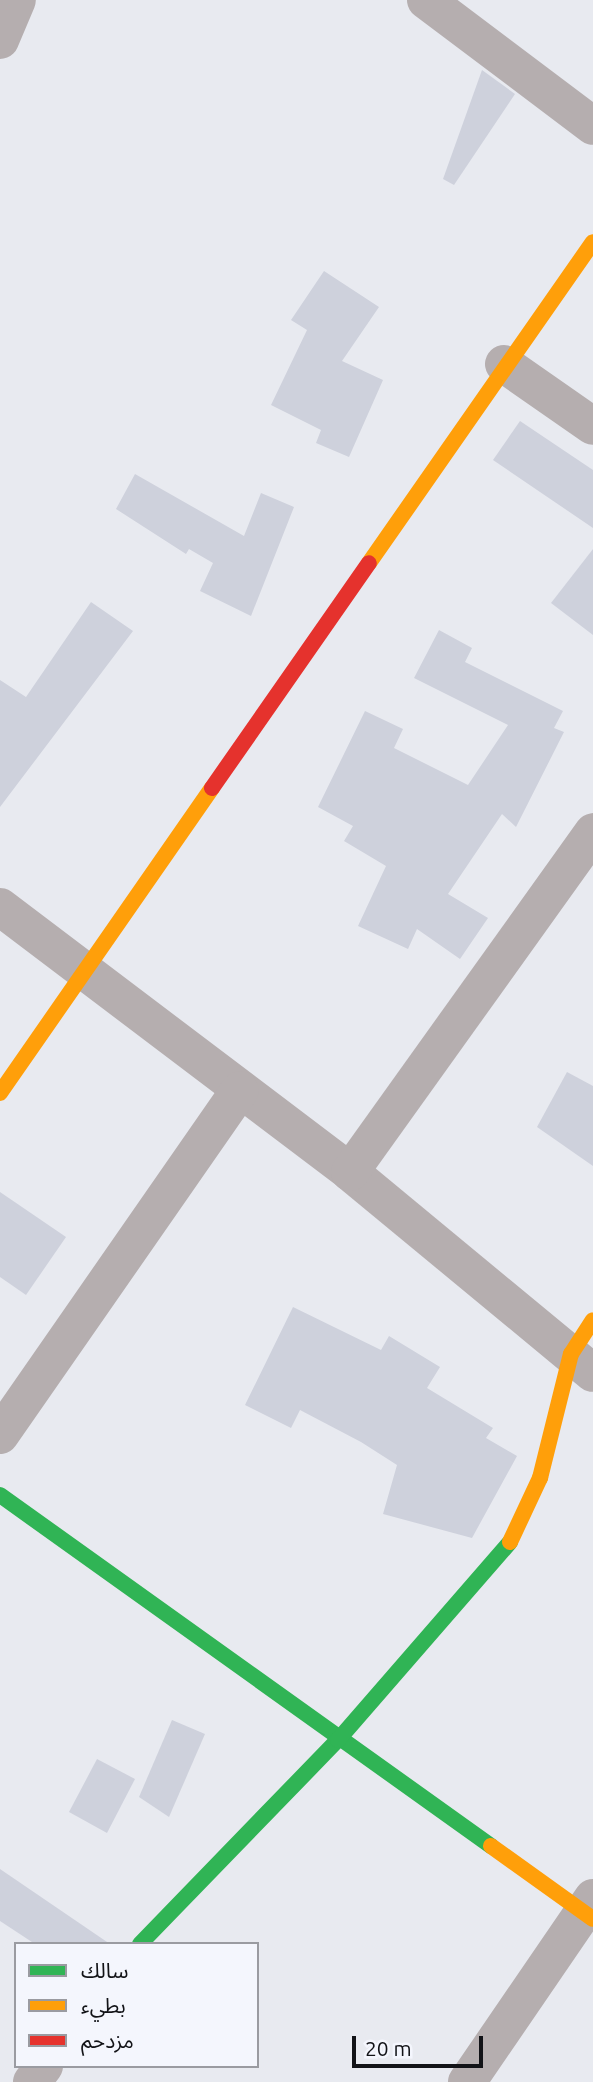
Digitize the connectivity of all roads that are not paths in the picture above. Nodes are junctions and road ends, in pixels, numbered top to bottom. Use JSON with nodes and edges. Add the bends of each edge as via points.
{"nodes":[{"id":1,"x":17,"y":0,"type":"edge"},
{"id":2,"x":426,"y":0,"type":"edge"},
{"id":3,"x":0,"y":40,"type":"edge"},
{"id":4,"x":593,"y":126,"type":"edge"},
{"id":5,"x":593,"y":242,"type":"edge"},
{"id":6,"x":505,"y":364,"type":"junction"},
{"id":7,"x":593,"y":426,"type":"edge"},
{"id":8,"x":593,"y":832,"type":"edge"},
{"id":9,"x":0,"y":907,"type":"edge"},
{"id":10,"x":82,"y":971,"type":"junction"},
{"id":11,"x":240,"y":1090,"type":"junction"},
{"id":12,"x":0,"y":1093,"type":"edge"},
{"id":13,"x":350,"y":1172,"type":"junction"},
{"id":14,"x":593,"y":1320,"type":"edge"},
{"id":15,"x":582,"y":1363,"type":"edge"},
{"id":16,"x":0,"y":1435,"type":"edge"},
{"id":17,"x":0,"y":1495,"type":"edge"},
{"id":18,"x":338,"y":1740,"type":"junction"},
{"id":19,"x":590,"y":1909,"type":"edge"},
{"id":20,"x":142,"y":1942,"type":"edge"},
{"id":21,"x":467,"y":2082,"type":"edge"}],
"edges":[{"from":1,"to":3,"type":"street"},
{"from":2,"to":4,"type":"street"},
{"from":5,"to":6,"type":"street"},
{"from":6,"to":7,"type":"street"},
{"from":6,"to":10,"type":"street"},
{"from":8,"to":13,"type":"street"},
{"from":9,"to":10,"type":"street"},
{"from":10,"to":11,"type":"street"},
{"from":10,"to":12,"type":"street"},
{"from":11,"to":13,"type":"street"},
{"from":11,"to":16,"type":"street"},
{"from":13,"to":15,"type":"street"},
{"from":14,"to":15,"type":"street"},
{"from":15,"to":18,"type":"street","via":[[541,1478],[507,1546]]},
{"from":17,"to":18,"type":"street"},
{"from":18,"to":19,"type":"street"},
{"from":18,"to":20,"type":"street"},
{"from":19,"to":21,"type":"street"}]}
